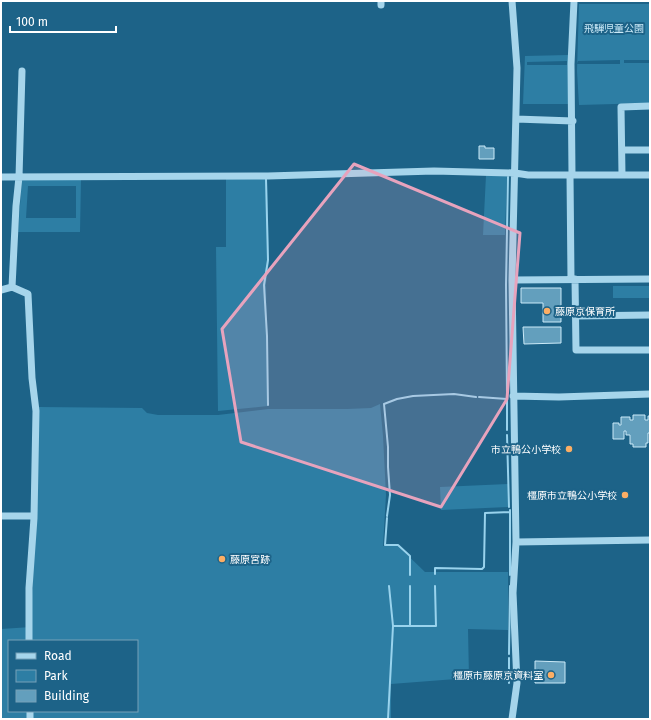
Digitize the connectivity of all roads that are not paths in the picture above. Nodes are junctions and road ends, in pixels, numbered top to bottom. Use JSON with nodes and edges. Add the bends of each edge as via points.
{"nodes":[{"id":1,"x":512,"y":1,"type":"edge"},
{"id":2,"x":574,"y":1,"type":"edge"},
{"id":3,"x":22,"y":71,"type":"dead end"},
{"id":4,"x":650,"y":106,"type":"edge"},
{"id":5,"x":516,"y":119,"type":"junction"},
{"id":6,"x":573,"y":121,"type":"junction"},
{"id":7,"x":622,"y":150,"type":"junction"},
{"id":8,"x":650,"y":150,"type":"edge"},
{"id":9,"x":515,"y":173,"type":"junction"},
{"id":10,"x":571,"y":175,"type":"junction"},
{"id":11,"x":622,"y":175,"type":"junction"},
{"id":12,"x":650,"y":175,"type":"edge"},
{"id":13,"x":1,"y":177,"type":"edge"},
{"id":14,"x":20,"y":177,"type":"junction"},
{"id":15,"x":573,"y":279,"type":"junction"},
{"id":16,"x":650,"y":279,"type":"edge"},
{"id":17,"x":512,"y":280,"type":"junction"},
{"id":18,"x":12,"y":287,"type":"junction"},
{"id":19,"x":1,"y":290,"type":"edge"},
{"id":20,"x":650,"y":315,"type":"edge"},
{"id":21,"x":576,"y":316,"type":"junction"},
{"id":22,"x":650,"y":350,"type":"edge"},
{"id":23,"x":650,"y":394,"type":"edge"},
{"id":24,"x":513,"y":396,"type":"junction"},
{"id":25,"x":1,"y":516,"type":"edge"},
{"id":26,"x":34,"y":516,"type":"junction"},
{"id":27,"x":650,"y":540,"type":"edge"},
{"id":28,"x":516,"y":542,"type":"junction"},
{"id":29,"x":29,"y":640,"type":"edge"},
{"id":30,"x":512,"y":719,"type":"edge"}],
"edges":[{"from":1,"to":5,"type":"street","via":[[517,62]]},
{"from":2,"to":6,"type":"street","via":[[571,64]]},
{"from":3,"to":14,"type":"street"},
{"from":4,"to":7,"type":"street","via":[[621,107]]},
{"from":5,"to":6,"type":"street"},
{"from":5,"to":9,"type":"street"},
{"from":6,"to":10,"type":"street"},
{"from":7,"to":8,"type":"street"},
{"from":7,"to":11,"type":"street"},
{"from":9,"to":10,"type":"street"},
{"from":9,"to":14,"type":"street","via":[[434,171],[268,176]]},
{"from":9,"to":17,"type":"street"},
{"from":10,"to":11,"type":"street"},
{"from":10,"to":15,"type":"street"},
{"from":11,"to":12,"type":"street"},
{"from":13,"to":14,"type":"street"},
{"from":14,"to":18,"type":"street"},
{"from":15,"to":16,"type":"street"},
{"from":15,"to":17,"type":"street"},
{"from":15,"to":21,"type":"street"},
{"from":17,"to":24,"type":"street"},
{"from":18,"to":19,"type":"street"},
{"from":18,"to":26,"type":"street","via":[[28,294],[36,411]]},
{"from":20,"to":21,"type":"street"},
{"from":21,"to":22,"type":"street","via":[[576,350]]},
{"from":23,"to":24,"type":"street"},
{"from":24,"to":28,"type":"street"},
{"from":25,"to":26,"type":"street"},
{"from":26,"to":29,"type":"street","via":[[29,588]]},
{"from":27,"to":28,"type":"street"},
{"from":28,"to":30,"type":"street","via":[[513,593],[517,683]]}]}
